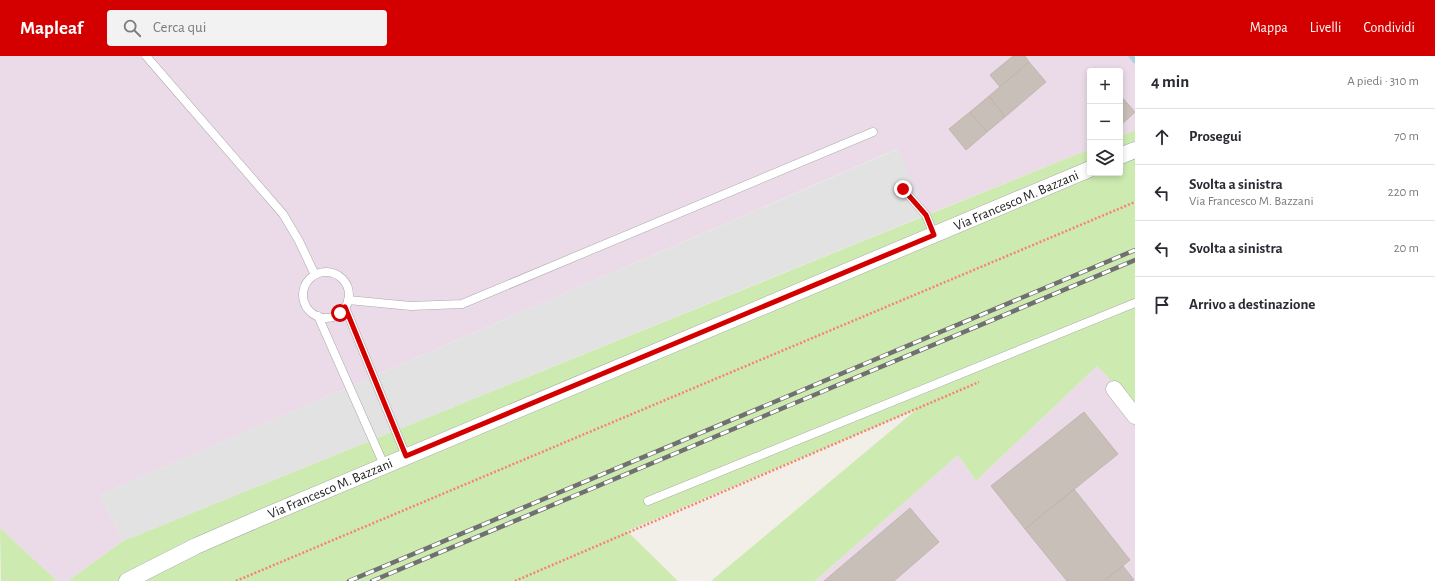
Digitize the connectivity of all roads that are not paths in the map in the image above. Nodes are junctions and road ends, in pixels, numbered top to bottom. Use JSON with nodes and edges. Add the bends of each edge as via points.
{"nodes":[{"id":1,"x":146,"y":56,"type":"edge"},
{"id":2,"x":873,"y":132,"type":"dead end"},
{"id":3,"x":1135,"y":150,"type":"edge"},
{"id":4,"x":1123,"y":155,"type":"edge"},
{"id":5,"x":1087,"y":170,"type":"edge"},
{"id":6,"x":903,"y":189,"type":"dead end"},
{"id":7,"x":934,"y":235,"type":"junction"},
{"id":8,"x":315,"y":275,"type":"junction"},
{"id":9,"x":1135,"y":303,"type":"edge"},
{"id":10,"x":347,"y":304,"type":"junction"},
{"id":11,"x":318,"y":316,"type":"junction"},
{"id":12,"x":1114,"y":389,"type":"dead end"},
{"id":13,"x":1135,"y":416,"type":"edge"},
{"id":14,"x":406,"y":456,"type":"junction"},
{"id":15,"x":384,"y":465,"type":"junction"},
{"id":16,"x":648,"y":501,"type":"dead end"},
{"id":17,"x":127,"y":581,"type":"edge"}],
"edges":[{"from":1,"to":8,"type":"lane","via":[[283,214],[300,241]]},
{"from":2,"to":10,"type":"lane","via":[[462,304]]},
{"from":3,"to":4,"type":"street"},
{"from":5,"to":7,"type":"street","name":"Via Francesco M. Bazzani"},
{"from":6,"to":7,"type":"lane","via":[[926,215]]},
{"from":7,"to":14,"type":"street","name":"Via Francesco M. Bazzani"},
{"from":8,"to":10,"type":"lane","via":[[322,272],[337,274],[347,285]]},
{"from":8,"to":11,"type":"lane","via":[[305,285],[304,300],[307,307]]},
{"from":9,"to":16,"type":"lane"},
{"from":10,"to":11,"type":"lane","via":[[333,316]]},
{"from":10,"to":14,"type":"lane"},
{"from":11,"to":15,"type":"lane"},
{"from":12,"to":13,"type":"street"},
{"from":14,"to":15,"type":"street","name":"Via Francesco M. Bazzani"},
{"from":15,"to":17,"type":"street","name":"Via Francesco M. Bazzani","via":[[196,546]]}]}
